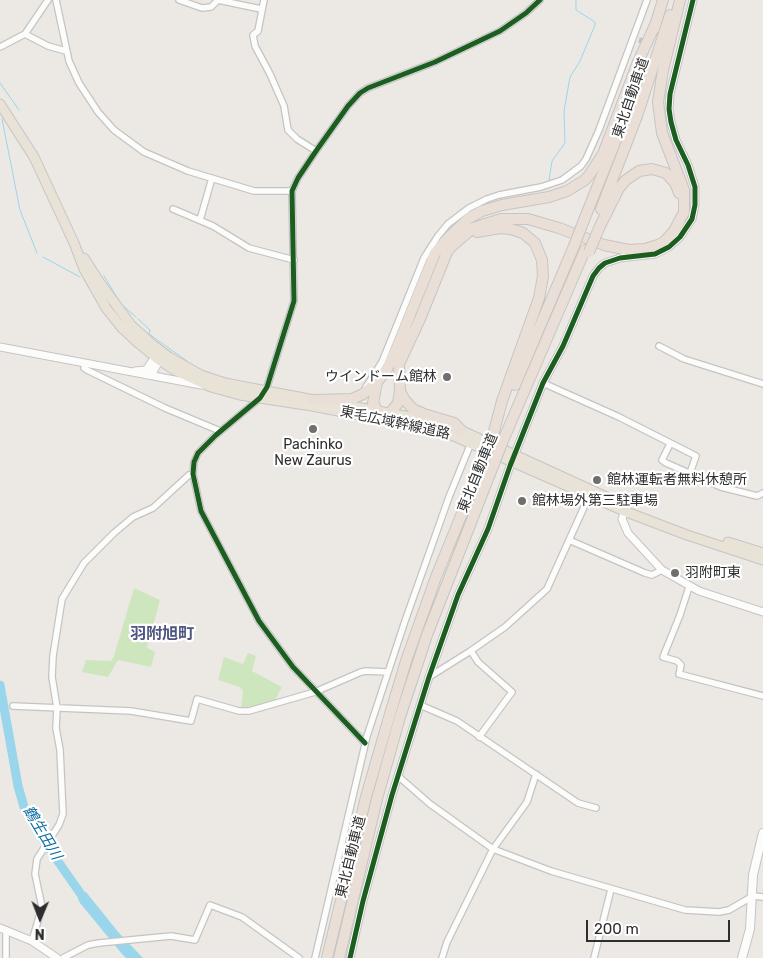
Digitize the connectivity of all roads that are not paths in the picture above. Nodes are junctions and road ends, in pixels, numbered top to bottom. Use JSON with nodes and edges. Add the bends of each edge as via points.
{"nodes":[{"id":1,"x":48,"y":0,"type":"edge"},
{"id":2,"x":56,"y":0,"type":"edge"},
{"id":3,"x":179,"y":0,"type":"edge"},
{"id":4,"x":264,"y":0,"type":"edge"},
{"id":5,"x":540,"y":0,"type":"edge"},
{"id":6,"x":647,"y":0,"type":"edge"},
{"id":7,"x":663,"y":0,"type":"edge"},
{"id":8,"x":674,"y":0,"type":"edge"},
{"id":9,"x":680,"y":0,"type":"edge"},
{"id":10,"x":693,"y":0,"type":"edge"},
{"id":11,"x":262,"y":10,"type":"junction"},
{"id":12,"x":656,"y":25,"type":"junction"},
{"id":13,"x":25,"y":34,"type":"junction"},
{"id":14,"x":0,"y":47,"type":"edge"},
{"id":15,"x":66,"y":51,"type":"junction"},
{"id":16,"x":0,"y":104,"type":"edge"},
{"id":17,"x":316,"y":151,"type":"junction"},
{"id":18,"x":212,"y":178,"type":"junction"},
{"id":19,"x":292,"y":191,"type":"junction"},
{"id":20,"x":173,"y":209,"type":"dead end"},
{"id":21,"x":200,"y":220,"type":"junction"},
{"id":22,"x":464,"y":225,"type":"junction"},
{"id":23,"x":597,"y":225,"type":"junction"},
{"id":24,"x":464,"y":236,"type":"junction"},
{"id":25,"x":294,"y":260,"type":"junction"},
{"id":26,"x":660,"y":346,"type":"dead end"},
{"id":27,"x":0,"y":347,"type":"edge"},
{"id":28,"x":159,"y":357,"type":"junction"},
{"id":29,"x":84,"y":363,"type":"junction"},
{"id":30,"x":112,"y":368,"type":"junction"},
{"id":31,"x":147,"y":376,"type":"junction"},
{"id":32,"x":377,"y":382,"type":"junction"},
{"id":33,"x":544,"y":384,"type":"junction"},
{"id":34,"x":763,"y":384,"type":"edge"},
{"id":35,"x":211,"y":387,"type":"junction"},
{"id":36,"x":363,"y":390,"type":"dead end"},
{"id":37,"x":400,"y":390,"type":"junction"},
{"id":38,"x":262,"y":395,"type":"junction"},
{"id":39,"x":313,"y":400,"type":"junction"},
{"id":40,"x":383,"y":414,"type":"junction"},
{"id":41,"x":220,"y":431,"type":"junction"},
{"id":42,"x":462,"y":431,"type":"junction"},
{"id":43,"x":492,"y":439,"type":"junction"},
{"id":44,"x":471,"y":443,"type":"junction"},
{"id":45,"x":670,"y":444,"type":"junction"},
{"id":46,"x":514,"y":458,"type":"junction"},
{"id":47,"x":490,"y":459,"type":"junction"},
{"id":48,"x":690,"y":473,"type":"junction"},
{"id":49,"x":193,"y":474,"type":"junction"},
{"id":50,"x":763,"y":493,"type":"edge"},
{"id":51,"x":589,"y":496,"type":"junction"},
{"id":52,"x":625,"y":508,"type":"junction"},
{"id":53,"x":569,"y":540,"type":"junction"},
{"id":54,"x":763,"y":553,"type":"edge"},
{"id":55,"x":763,"y":560,"type":"edge"},
{"id":56,"x":662,"y":570,"type":"junction"},
{"id":57,"x":689,"y":586,"type":"junction"},
{"id":58,"x":763,"y":612,"type":"edge"},
{"id":59,"x":471,"y":651,"type":"junction"},
{"id":60,"x":387,"y":672,"type":"junction"},
{"id":61,"x":429,"y":677,"type":"junction"},
{"id":62,"x":316,"y":692,"type":"junction"},
{"id":63,"x":763,"y":696,"type":"edge"},
{"id":64,"x":420,"y":705,"type":"junction"},
{"id":65,"x":13,"y":706,"type":"dead end"},
{"id":66,"x":56,"y":708,"type":"junction"},
{"id":67,"x":479,"y":737,"type":"junction"},
{"id":68,"x":366,"y":743,"type":"junction"},
{"id":69,"x":536,"y":774,"type":"junction"},
{"id":70,"x":398,"y":776,"type":"junction"},
{"id":71,"x":596,"y":808,"type":"dead end"},
{"id":72,"x":763,"y":833,"type":"edge"},
{"id":73,"x":493,"y":849,"type":"junction"},
{"id":74,"x":611,"y":889,"type":"junction"},
{"id":75,"x":753,"y":896,"type":"junction"},
{"id":76,"x":763,"y":897,"type":"edge"},
{"id":77,"x":3,"y":929,"type":"edge"},
{"id":78,"x":32,"y":942,"type":"junction"},
{"id":79,"x":6,"y":958,"type":"edge"},
{"id":80,"x":56,"y":958,"type":"edge"},
{"id":81,"x":64,"y":958,"type":"edge"},
{"id":82,"x":299,"y":958,"type":"edge"},
{"id":83,"x":315,"y":958,"type":"edge"},
{"id":84,"x":327,"y":958,"type":"edge"},
{"id":85,"x":338,"y":958,"type":"edge"},
{"id":86,"x":350,"y":958,"type":"edge"},
{"id":87,"x":442,"y":958,"type":"edge"},
{"id":88,"x":594,"y":958,"type":"edge"},
{"id":89,"x":742,"y":958,"type":"edge"}],
"edges":[{"from":1,"to":13,"type":"street"},
{"from":2,"to":15,"type":"street"},
{"from":3,"to":11,"type":"street","via":[[202,8],[211,7],[218,0]]},
{"from":4,"to":11,"type":"street"},
{"from":5,"to":17,"type":"street","via":[[493,34],[435,62],[364,90],[348,106]]},
{"from":6,"to":36,"type":"street","via":[[636,39],[581,166],[562,180],[487,199],[448,224],[424,258],[382,362]]},
{"from":7,"to":12,"type":"highway","name":"東北自動車道"},
{"from":8,"to":23,"type":"highway","name":"東北自動車道","via":[[637,116]]},
{"from":9,"to":24,"type":"highway","via":[[658,102],[662,133],[682,181],[685,198],[682,219],[670,237],[645,249],[622,250],[549,224],[519,218],[486,223]]},
{"from":10,"to":33,"type":"street","via":[[677,51],[669,109],[676,140],[695,186],[692,219],[669,248],[655,254],[620,258],[599,268]]},
{"from":11,"to":17,"type":"street","via":[[258,31],[253,35],[255,46],[284,106],[288,130]]},
{"from":12,"to":22,"type":"highway","via":[[638,62],[603,154],[590,174],[567,192],[488,209],[469,218]]},
{"from":12,"to":43,"type":"highway","name":"東北自動車道","bridge":true,"via":[[616,141]]},
{"from":13,"to":14,"type":"street"},
{"from":13,"to":15,"type":"street"},
{"from":15,"to":18,"type":"street","via":[[79,83],[114,130],[155,158]]},
{"from":16,"to":28,"type":"highway","name":"東毛広域幹線道路","via":[[34,156],[74,243],[131,325]]},
{"from":17,"to":19,"type":"street"},
{"from":18,"to":19,"type":"street","via":[[254,192]]},
{"from":18,"to":21,"type":"street"},
{"from":19,"to":25,"type":"street"},
{"from":20,"to":21,"type":"street"},
{"from":21,"to":25,"type":"street","via":[[249,248]]},
{"from":22,"to":23,"type":"highway","via":[[502,214],[529,214],[607,241],[643,244],[657,240],[674,223],[680,203],[675,183],[666,173],[652,169],[632,175],[613,196]]},
{"from":22,"to":32,"type":"highway","via":[[435,253],[395,352]]},
{"from":23,"to":47,"type":"highway","name":"東北自動車道","bridge":true,"via":[[502,443]]},
{"from":24,"to":37,"type":"highway","via":[[447,252],[401,358],[398,370]]},
{"from":24,"to":43,"type":"highway","via":[[492,229],[518,230],[535,243],[542,260],[539,298],[502,401]]},
{"from":25,"to":38,"type":"street","via":[[294,301]]},
{"from":26,"to":34,"type":"street","via":[[684,359]]},
{"from":27,"to":29,"type":"street"},
{"from":28,"to":30,"type":"street","via":[[142,371]]},
{"from":28,"to":31,"type":"street","via":[[152,374]]},
{"from":28,"to":35,"type":"highway","name":"東毛広域幹線道路","via":[[189,378]]},
{"from":28,"to":38,"type":"highway","name":"東毛広域幹線道路"},
{"from":29,"to":30,"type":"street"},
{"from":29,"to":41,"type":"street","via":[[84,368],[94,374]]},
{"from":30,"to":31,"type":"street"},
{"from":31,"to":35,"type":"street"},
{"from":32,"to":39,"type":"highway","via":[[363,394],[352,398]]},
{"from":32,"to":40,"type":"highway","via":[[373,397]]},
{"from":33,"to":45,"type":"street"},
{"from":33,"to":46,"type":"street"},
{"from":35,"to":38,"type":"highway","name":"東毛広域幹線道路","via":[[240,395]]},
{"from":37,"to":40,"type":"highway","via":[[398,403]]},
{"from":37,"to":42,"type":"highway","via":[[413,409],[454,423]]},
{"from":38,"to":39,"type":"highway","name":"東毛広域幹線道路"},
{"from":38,"to":40,"type":"highway","name":"東毛広域幹線道路"},
{"from":38,"to":41,"type":"street"},
{"from":39,"to":40,"type":"highway","name":"東毛広域幹線道路"},
{"from":40,"to":42,"type":"highway","name":"東毛広域幹線道路","via":[[438,422]]},
{"from":40,"to":44,"type":"highway","name":"東毛広域幹線道路"},
{"from":41,"to":49,"type":"street","via":[[196,456]]},
{"from":42,"to":46,"type":"highway","name":"東毛広域幹線道路"},
{"from":43,"to":47,"type":"highway","name":"東北自動車道","bridge":true},
{"from":44,"to":46,"type":"highway","name":"東毛広域幹線道路"},
{"from":44,"to":60,"type":"street"},
{"from":45,"to":48,"type":"street","via":[[696,456]]},
{"from":45,"to":48,"type":"street","via":[[662,460]]},
{"from":46,"to":51,"type":"highway","name":"東毛広域幹線道路"},
{"from":46,"to":52,"type":"highway","name":"東毛広域幹線道路"},
{"from":46,"to":61,"type":"street","via":[[488,529],[458,595]]},
{"from":47,"to":84,"type":"highway","name":"東北自動車道","via":[[436,577],[404,668],[366,797]]},
{"from":47,"to":85,"type":"highway","name":"東北自動車道","via":[[400,717]]},
{"from":48,"to":50,"type":"street","via":[[721,487],[757,496]]},
{"from":49,"to":62,"type":"street","via":[[201,511],[249,603],[271,639]]},
{"from":49,"to":66,"type":"street","via":[[153,508],[126,522],[75,576],[62,599],[53,656]]},
{"from":51,"to":52,"type":"highway","name":"東毛広域幹線道路"},
{"from":51,"to":53,"type":"street"},
{"from":52,"to":54,"type":"highway","name":"東毛広域幹線道路"},
{"from":52,"to":55,"type":"highway","name":"東毛広域幹線道路","via":[[687,535]]},
{"from":52,"to":56,"type":"street","via":[[623,523],[628,533]]},
{"from":53,"to":56,"type":"street","via":[[645,573],[652,575]]},
{"from":53,"to":59,"type":"street","via":[[547,589],[505,627]]},
{"from":56,"to":57,"type":"street"},
{"from":57,"to":58,"type":"street"},
{"from":57,"to":63,"type":"street","via":[[663,657],[681,665],[679,674]]},
{"from":59,"to":61,"type":"street"},
{"from":59,"to":67,"type":"street","via":[[478,662],[512,692]]},
{"from":60,"to":62,"type":"street","via":[[366,671]]},
{"from":60,"to":68,"type":"street"},
{"from":61,"to":64,"type":"street"},
{"from":62,"to":66,"type":"street","via":[[249,711],[197,699],[191,721],[131,711]]},
{"from":62,"to":68,"type":"street"},
{"from":64,"to":67,"type":"street","via":[[457,721]]},
{"from":64,"to":70,"type":"street"},
{"from":65,"to":66,"type":"street"},
{"from":66,"to":78,"type":"street","via":[[63,809],[59,825],[37,859],[35,874],[42,912]]},
{"from":67,"to":69,"type":"street"},
{"from":68,"to":83,"type":"street"},
{"from":69,"to":71,"type":"street","via":[[578,803]]},
{"from":69,"to":73,"type":"street","via":[[524,807]]},
{"from":70,"to":73,"type":"street","via":[[430,804]]},
{"from":70,"to":86,"type":"street"},
{"from":72,"to":75,"type":"main road","via":[[753,875]]},
{"from":73,"to":74,"type":"street","via":[[544,869]]},
{"from":73,"to":87,"type":"street"},
{"from":74,"to":75,"type":"street","via":[[684,910],[719,912]]},
{"from":74,"to":88,"type":"street"},
{"from":75,"to":76,"type":"street"},
{"from":75,"to":89,"type":"main road","via":[[750,929]]},
{"from":77,"to":78,"type":"street"},
{"from":77,"to":79,"type":"street"},
{"from":78,"to":80,"type":"street"},
{"from":81,"to":82,"type":"street","via":[[88,945],[171,936],[194,940],[210,905],[242,917]]}]}
